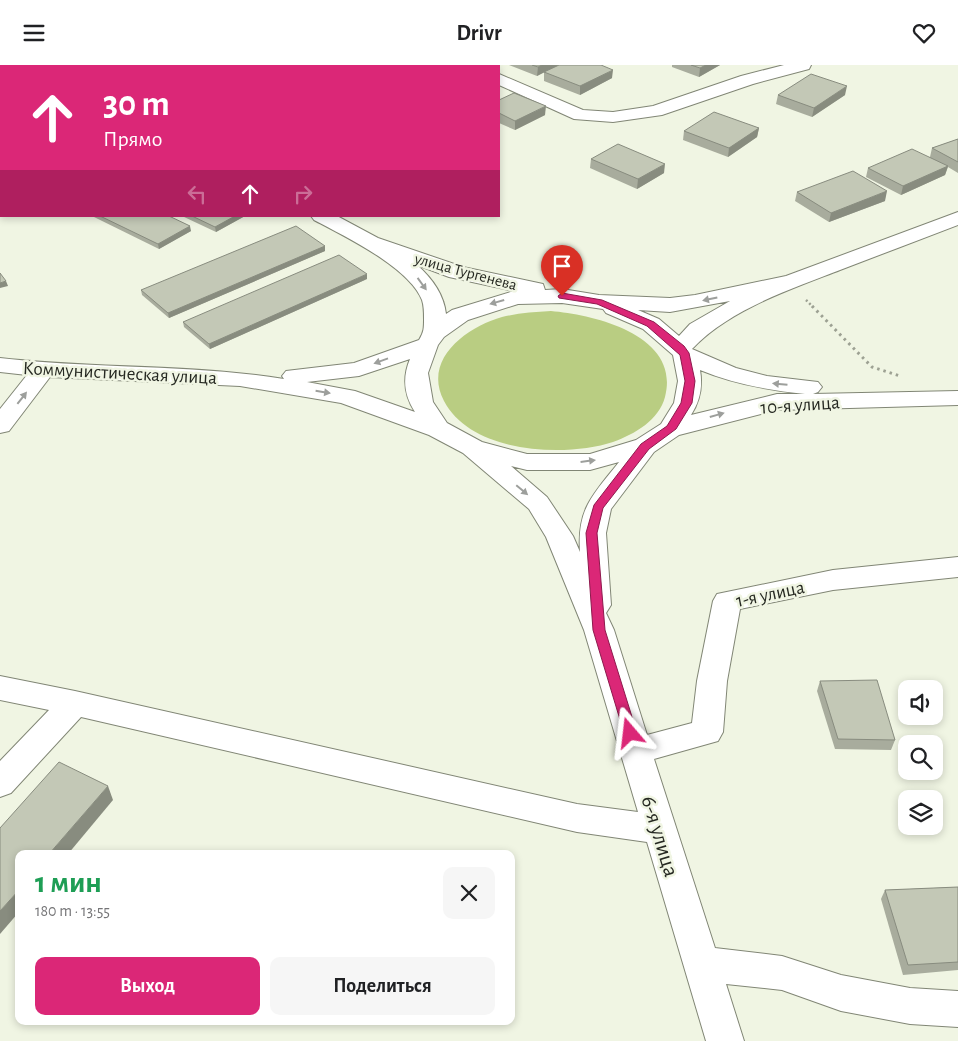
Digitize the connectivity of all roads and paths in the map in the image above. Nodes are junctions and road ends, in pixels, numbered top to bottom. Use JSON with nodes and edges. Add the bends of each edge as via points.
{"nodes":[{"id":1,"x":803,"y":65,"type":"edge"},
{"id":2,"x":500,"y":79,"type":"edge"},
{"id":3,"x":323,"y":217,"type":"edge"},
{"id":4,"x":958,"y":218,"type":"edge"},
{"id":5,"x":371,"y":243,"type":"junction"},
{"id":6,"x":792,"y":281,"type":"junction"},
{"id":7,"x":562,"y":296,"type":"junction"},
{"id":8,"x":599,"y":302,"type":"junction"},
{"id":9,"x":432,"y":338,"type":"junction"},
{"id":10,"x":683,"y":352,"type":"junction"},
{"id":11,"x":0,"y":365,"type":"edge"},
{"id":12,"x":44,"y":370,"type":"junction"},
{"id":13,"x":240,"y":379,"type":"junction"},
{"id":14,"x":933,"y":397,"type":"junction"},
{"id":15,"x":958,"y":398,"type":"edge"},
{"id":16,"x":0,"y":425,"type":"edge"},
{"id":17,"x":438,"y":429,"type":"junction"},
{"id":18,"x":670,"y":429,"type":"junction"},
{"id":19,"x":472,"y":447,"type":"junction"},
{"id":20,"x":645,"y":447,"type":"junction"},
{"id":21,"x":958,"y":567,"type":"edge"},
{"id":22,"x":599,"y":630,"type":"junction"},
{"id":23,"x":0,"y":688,"type":"edge"},
{"id":24,"x":75,"y":703,"type":"junction"},
{"id":25,"x":635,"y":751,"type":"junction"},
{"id":26,"x":0,"y":783,"type":"edge"},
{"id":27,"x":659,"y":829,"type":"junction"},
{"id":28,"x":701,"y":964,"type":"junction"},
{"id":29,"x":958,"y":1009,"type":"edge"},
{"id":30,"x":725,"y":1041,"type":"edge"}],
"edges":[{"from":1,"to":2,"type":"street","via":[[656,111],[613,117],[580,115]]},
{"from":3,"to":5,"type":"street","name":"улица Тургенева"},
{"from":4,"to":6,"type":"street"},
{"from":5,"to":7,"type":"street","name":"улица Тургенева","via":[[457,272]]},
{"from":5,"to":9,"type":"street","name":"улица Тургенева","one_way":true,"via":[[420,279],[432,299]]},
{"from":6,"to":8,"type":"street","one_way":true,"via":[[670,305]]},
{"from":6,"to":10,"type":"street","via":[[735,307],[698,329]]},
{"from":6,"to":14,"type":"path","via":[[805,299],[872,367],[928,384]]},
{"from":7,"to":8,"type":"street"},
{"from":7,"to":9,"type":"street","name":"Коммунистическая улица","one_way":true,"via":[[516,297],[487,305],[460,315]]},
{"from":8,"to":10,"type":"street","name":"10-я улица","via":[[650,324]]},
{"from":9,"to":13,"type":"street","name":"Коммунистическая улица","one_way":true,"via":[[359,369],[330,374]]},
{"from":9,"to":17,"type":"street","via":[[416,373],[422,402]]},
{"from":14,"to":10,"type":"street","name":"10-я улица","one_way":true,"via":[[767,383],[728,373]]},
{"from":10,"to":18,"type":"street","via":[[690,381],[686,403]]},
{"from":11,"to":12,"type":"street","name":"Коммунистическая улица"},
{"from":12,"to":13,"type":"street","name":"Коммунистическая улица"},
{"from":16,"to":12,"type":"street","one_way":true},
{"from":13,"to":17,"type":"street","name":"Коммунистическая улица","one_way":true,"via":[[346,396]]},
{"from":14,"to":15,"type":"street","name":"10-я улица"},
{"from":18,"to":14,"type":"street","name":"10-я улица","one_way":true,"via":[[777,402]]},
{"from":17,"to":19,"type":"street","name":"Коммунистическая улица"},
{"from":18,"to":20,"type":"street"},
{"from":19,"to":20,"type":"street","one_way":true,"via":[[526,463],[590,462]]},
{"from":19,"to":22,"type":"street","one_way":true,"via":[[538,503],[559,536]]},
{"from":20,"to":22,"type":"street","via":[[598,507],[592,533]]},
{"from":21,"to":25,"type":"street","name":"1-я улица","via":[[833,580],[727,601],[706,732]]},
{"from":22,"to":25,"type":"street","name":"6-я улица"},
{"from":23,"to":24,"type":"street"},
{"from":24,"to":26,"type":"street"},
{"from":24,"to":27,"type":"street","via":[[577,818]]},
{"from":25,"to":27,"type":"street","name":"6-я улица"},
{"from":27,"to":28,"type":"street","name":"6-я улица"},
{"from":28,"to":29,"type":"street","via":[[782,973],[841,993],[910,1006]]},
{"from":28,"to":30,"type":"street","name":"6-я улица"}]}
